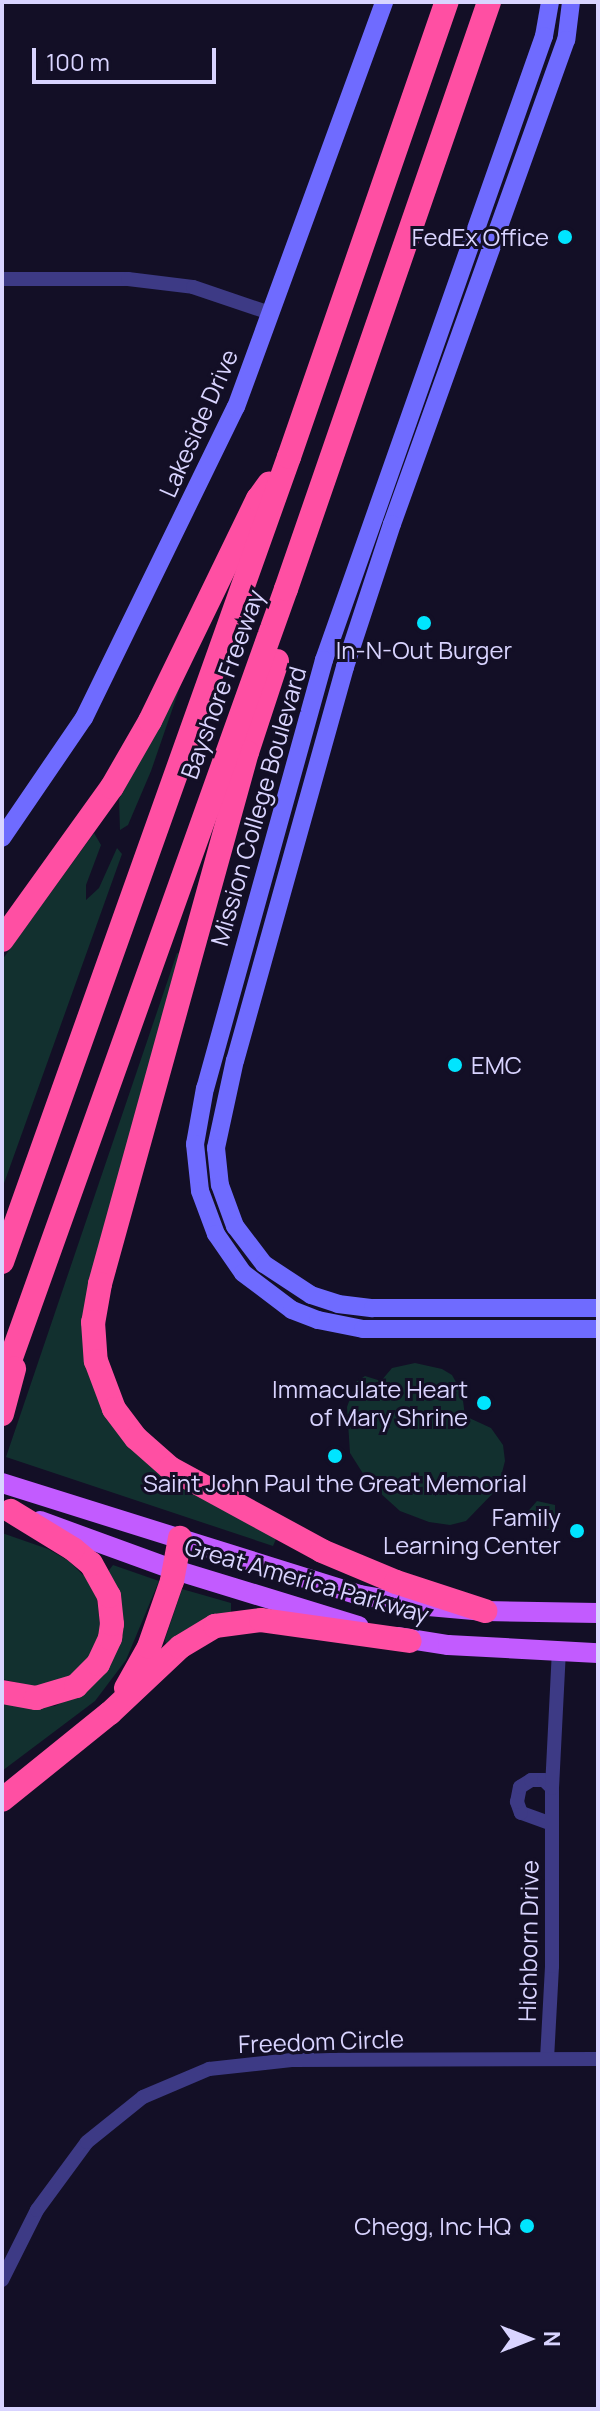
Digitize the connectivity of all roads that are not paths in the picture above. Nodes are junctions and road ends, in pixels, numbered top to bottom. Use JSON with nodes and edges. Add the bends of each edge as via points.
{"nodes":[{"id":1,"x":384,"y":2,"type":"edge"},
{"id":2,"x":447,"y":2,"type":"edge"},
{"id":3,"x":489,"y":2,"type":"edge"},
{"id":4,"x":550,"y":2,"type":"edge"},
{"id":5,"x":571,"y":2,"type":"edge"},
{"id":6,"x":2,"y":279,"type":"edge"},
{"id":7,"x":270,"y":313,"type":"junction"},
{"id":8,"x":289,"y":457,"type":"junction"},
{"id":9,"x":286,"y":589,"type":"junction"},
{"id":10,"x":2,"y":838,"type":"edge"},
{"id":11,"x":2,"y":940,"type":"edge"},
{"id":12,"x":2,"y":1262,"type":"edge"},
{"id":13,"x":34,"y":1295,"type":"junction"},
{"id":14,"x":598,"y":1308,"type":"edge"},
{"id":15,"x":598,"y":1329,"type":"edge"},
{"id":16,"x":2,"y":1383,"type":"edge"},
{"id":17,"x":2,"y":1414,"type":"edge"},
{"id":18,"x":8,"y":1497,"type":"edge"},
{"id":19,"x":180,"y":1538,"type":"junction"},
{"id":20,"x":172,"y":1569,"type":"junction"},
{"id":21,"x":485,"y":1611,"type":"junction"},
{"id":22,"x":598,"y":1613,"type":"edge"},
{"id":23,"x":410,"y":1641,"type":"junction"},
{"id":24,"x":559,"y":1652,"type":"junction"},
{"id":25,"x":598,"y":1653,"type":"edge"},
{"id":26,"x":2,"y":1692,"type":"edge"},
{"id":27,"x":110,"y":1713,"type":"junction"},
{"id":28,"x":552,"y":1788,"type":"junction"},
{"id":29,"x":2,"y":1800,"type":"edge"},
{"id":30,"x":552,"y":1824,"type":"junction"},
{"id":31,"x":547,"y":2059,"type":"junction"},
{"id":32,"x":598,"y":2059,"type":"edge"},
{"id":33,"x":2,"y":2280,"type":"edge"}],
"edges":[{"from":1,"to":7,"type":"street","name":"Lakeside Drive"},
{"from":2,"to":8,"type":"highway","name":"Bayshore Freeway"},
{"from":3,"to":9,"type":"highway","name":"Bayshore Freeway"},
{"from":4,"to":15,"type":"street","name":"Mission College Boulevard","via":[[544,36],[324,660],[200,1109],[195,1157],[201,1198],[222,1246],[243,1273],[292,1310],[363,1329]]},
{"from":5,"to":14,"type":"street","name":"Mission College Boulevard","via":[[566,40],[340,680],[235,1060],[216,1148],[224,1201],[249,1247],[278,1276],[311,1295],[373,1308]]},
{"from":6,"to":7,"type":"street","via":[[128,279],[193,287]]},
{"from":7,"to":10,"type":"street","name":"Lakeside Drive","via":[[236,407],[84,718]]},
{"from":8,"to":11,"type":"highway","via":[[258,499],[150,721],[112,787]]},
{"from":8,"to":12,"type":"highway","name":"Bayshore Freeway"},
{"from":9,"to":13,"type":"highway","name":"Bayshore Freeway"},
{"from":9,"to":21,"type":"highway","via":[[290,619],[243,766],[100,1284],[93,1322],[96,1361],[114,1409],[136,1438],[170,1468],[322,1551]]},
{"from":13,"to":16,"type":"highway","name":"Bayshore Freeway"},
{"from":13,"to":17,"type":"highway"},
{"from":18,"to":19,"type":"main road","name":"Great America Parkway"},
{"from":18,"to":20,"type":"main road","name":"Great America Parkway"},
{"from":18,"to":26,"type":"highway","via":[[91,1564],[109,1596],[112,1624],[98,1664],[76,1686],[36,1698]]},
{"from":19,"to":20,"type":"highway"},
{"from":19,"to":21,"type":"main road","name":"Great America Parkway","via":[[360,1595]]},
{"from":20,"to":23,"type":"main road","name":"Great America Parkway"},
{"from":20,"to":27,"type":"highway","via":[[149,1647]]},
{"from":21,"to":22,"type":"main road","name":"Great America Parkway"},
{"from":23,"to":24,"type":"main road","name":"Great America Parkway"},
{"from":23,"to":27,"type":"highway","via":[[261,1620],[228,1621],[180,1647]]},
{"from":24,"to":25,"type":"main road","name":"Great America Parkway"},
{"from":24,"to":28,"type":"street","name":"Hichborn Drive"},
{"from":27,"to":29,"type":"highway"},
{"from":28,"to":30,"type":"street","name":"Hichborn Drive"},
{"from":28,"to":30,"type":"street","via":[[544,1780],[531,1780],[520,1787],[517,1802],[521,1813]]},
{"from":30,"to":31,"type":"street","name":"Hichborn Drive"},
{"from":31,"to":32,"type":"street","name":"Freedom Circle"},
{"from":31,"to":33,"type":"street","name":"Freedom Circle","via":[[262,2062],[209,2069],[164,2086],[120,2112],[73,2157],[37,2210]]}]}
